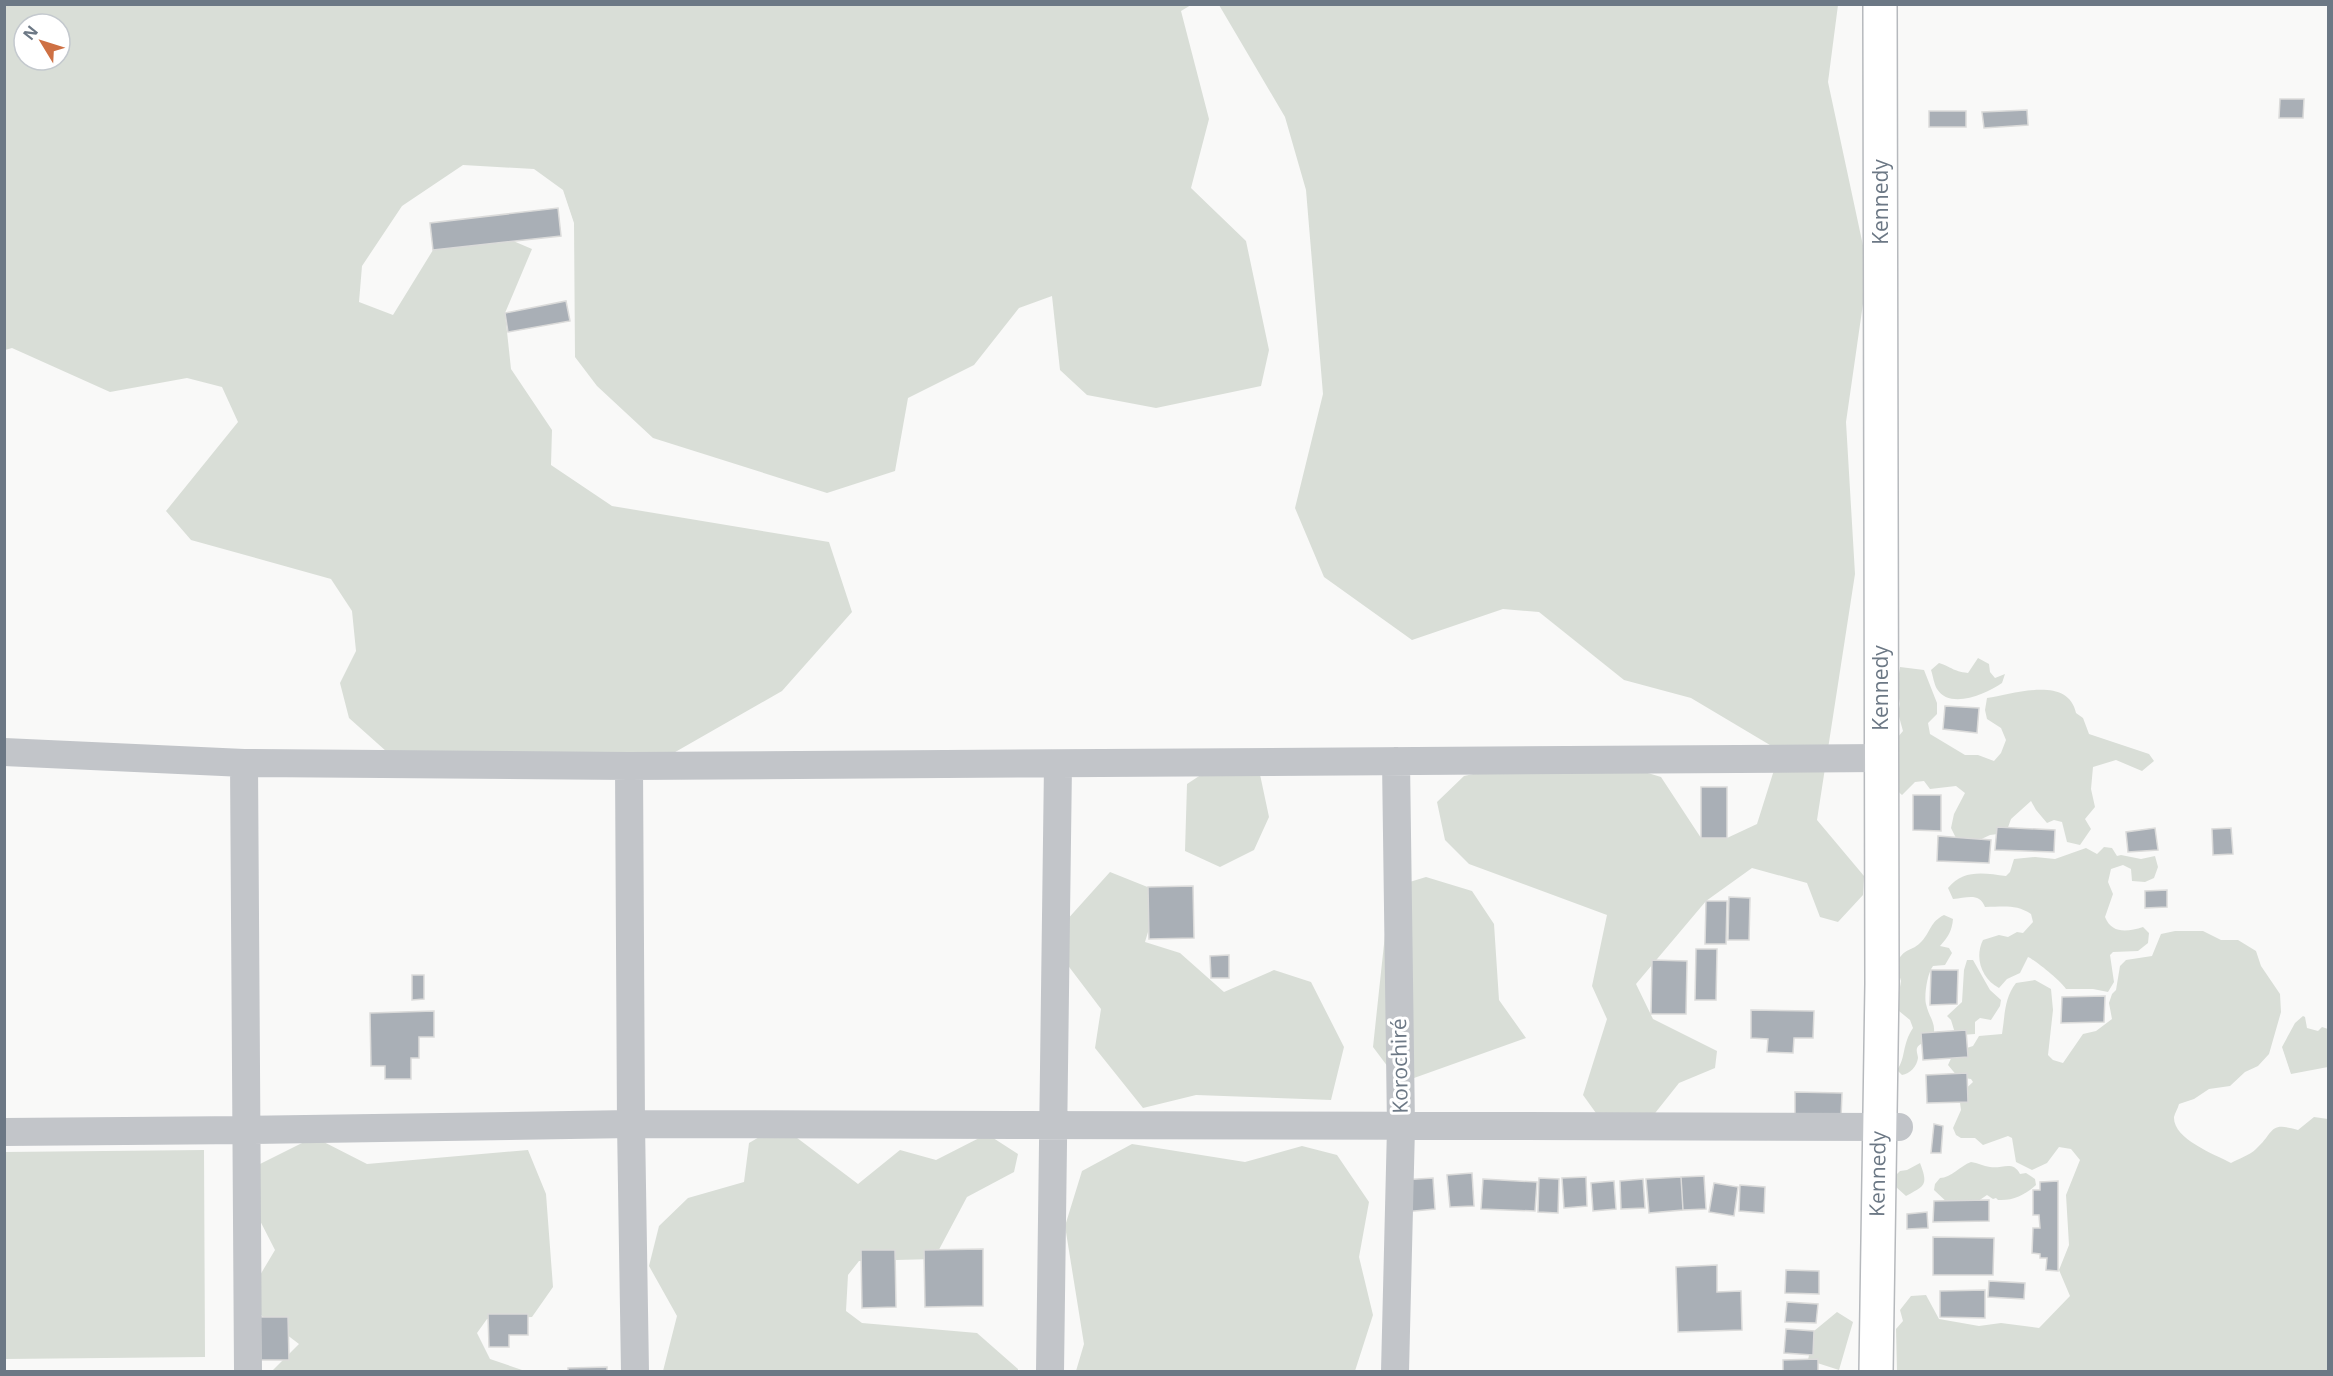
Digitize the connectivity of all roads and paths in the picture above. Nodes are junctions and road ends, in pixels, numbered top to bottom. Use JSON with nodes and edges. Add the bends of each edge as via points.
{"nodes":[{"id":1,"x":1880,"y":4,"type":"edge"},
{"id":2,"x":1903,"y":4,"type":"edge"},
{"id":3,"x":4,"y":752,"type":"edge"},
{"id":4,"x":1881,"y":758,"type":"junction"},
{"id":5,"x":1396,"y":761,"type":"junction"},
{"id":6,"x":244,"y":763,"type":"junction"},
{"id":7,"x":1058,"y":764,"type":"junction"},
{"id":8,"x":628,"y":766,"type":"junction"},
{"id":9,"x":631,"y":1124,"type":"junction"},
{"id":10,"x":1052,"y":1125,"type":"junction"},
{"id":11,"x":1401,"y":1127,"type":"junction"},
{"id":12,"x":1889,"y":1127,"type":"junction"},
{"id":13,"x":246,"y":1130,"type":"junction"},
{"id":14,"x":4,"y":1132,"type":"edge"},
{"id":15,"x":248,"y":1371,"type":"edge"},
{"id":16,"x":635,"y":1371,"type":"edge"},
{"id":17,"x":1050,"y":1371,"type":"edge"},
{"id":18,"x":1395,"y":1371,"type":"edge"},
{"id":19,"x":1876,"y":1371,"type":"edge"},
{"id":20,"x":1896,"y":1371,"type":"edge"}],
"edges":[{"from":1,"to":4,"type":"main road","name":"Kennedy"},
{"from":2,"to":12,"type":"main road","name":"Kennedy","via":[[1904,658]]},
{"from":3,"to":6,"type":"street"},
{"from":4,"to":5,"type":"street"},
{"from":4,"to":12,"type":"main road","name":"Kennedy"},
{"from":5,"to":7,"type":"street"},
{"from":5,"to":11,"type":"street","name":"Korochiré"},
{"from":6,"to":8,"type":"street"},
{"from":6,"to":13,"type":"street"},
{"from":7,"to":8,"type":"street"},
{"from":7,"to":10,"type":"street"},
{"from":8,"to":9,"type":"street"},
{"from":9,"to":10,"type":"street"},
{"from":9,"to":13,"type":"street"},
{"from":9,"to":16,"type":"street"},
{"from":10,"to":11,"type":"street"},
{"from":10,"to":17,"type":"street"},
{"from":11,"to":12,"type":"street"},
{"from":11,"to":18,"type":"street","name":"Korochiré"},
{"from":12,"to":19,"type":"main road","name":"Kennedy"},
{"from":12,"to":20,"type":"main road","name":"Kennedy"},
{"from":13,"to":14,"type":"street"},
{"from":13,"to":15,"type":"street"}]}
